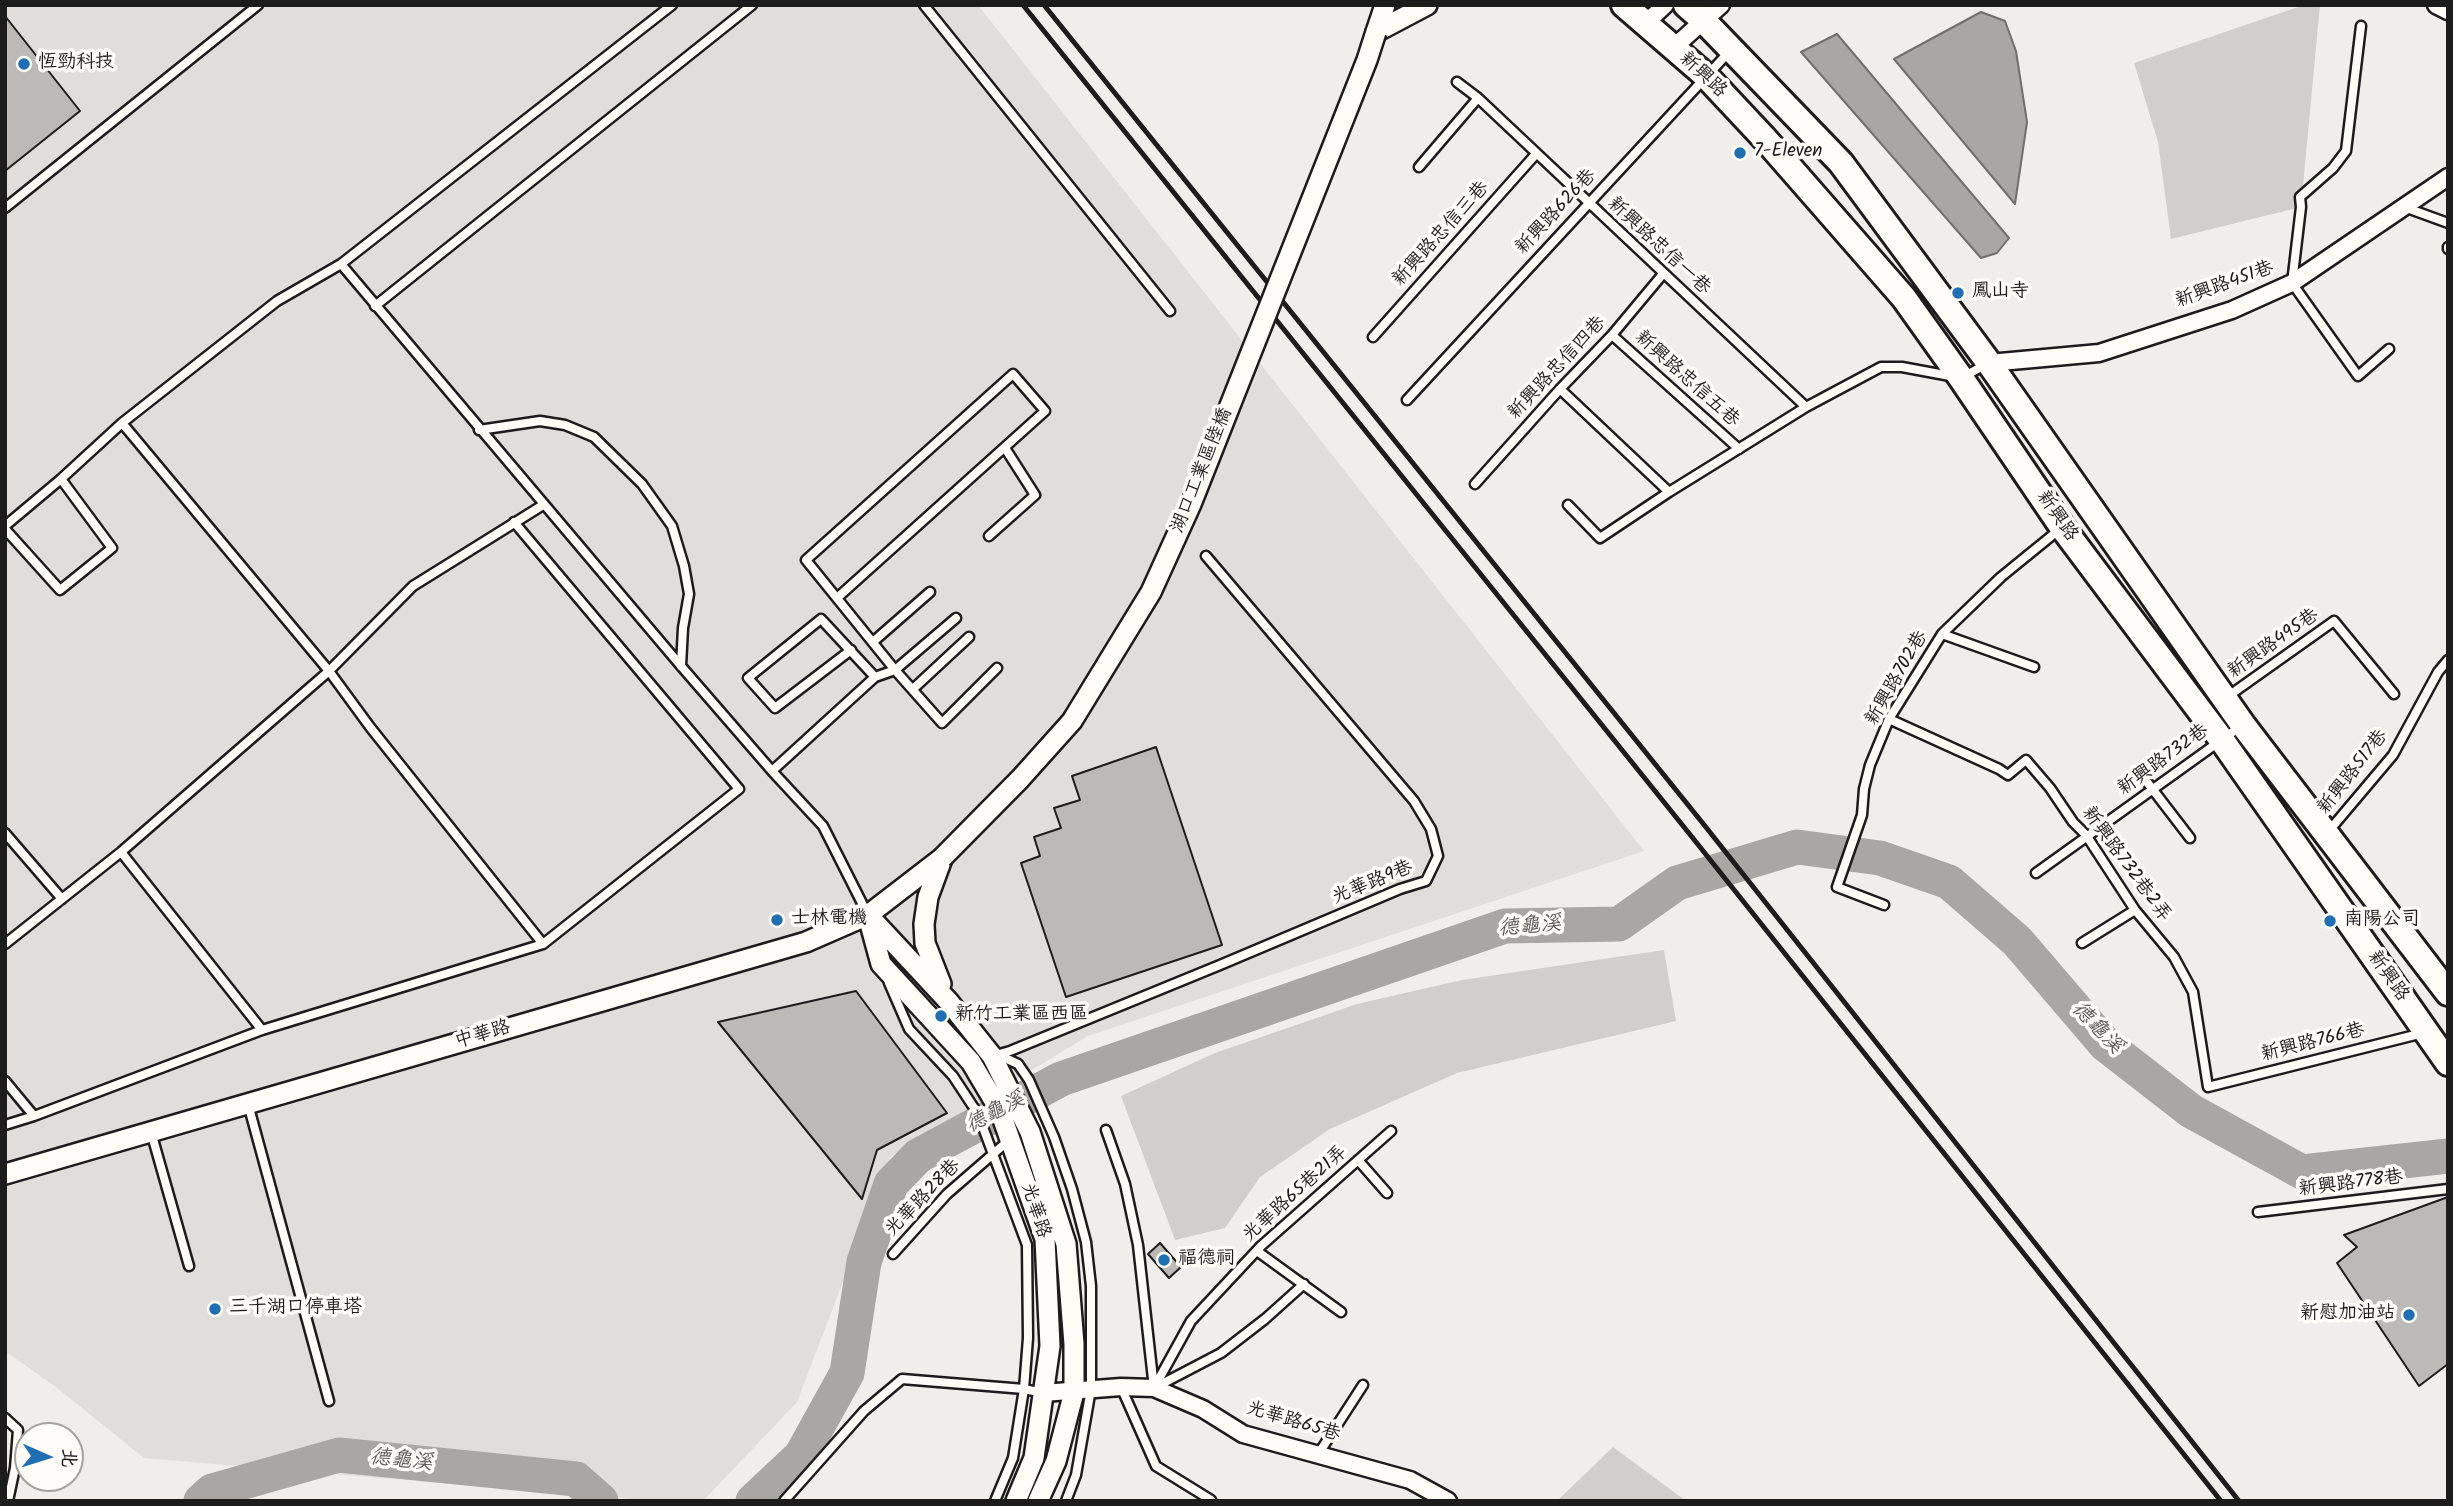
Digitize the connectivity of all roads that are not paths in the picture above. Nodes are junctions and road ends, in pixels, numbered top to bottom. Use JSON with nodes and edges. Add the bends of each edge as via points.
{"nodes":[{"id":1,"x":258,"y":5,"type":"edge"},
{"id":2,"x":672,"y":5,"type":"edge"},
{"id":3,"x":752,"y":5,"type":"edge"},
{"id":4,"x":924,"y":5,"type":"edge"},
{"id":5,"x":1378,"y":5,"type":"edge"},
{"id":6,"x":1385,"y":5,"type":"edge"},
{"id":7,"x":1401,"y":5,"type":"edge"},
{"id":8,"x":1427,"y":5,"type":"edge"},
{"id":9,"x":1624,"y":5,"type":"edge"},
{"id":10,"x":1665,"y":5,"type":"edge"},
{"id":11,"x":2435,"y":5,"type":"edge"},
{"id":12,"x":1703,"y":10,"type":"edge"},
{"id":13,"x":2448,"y":10,"type":"edge"},
{"id":14,"x":1645,"y":24,"type":"junction"},
{"id":15,"x":2361,"y":26,"type":"dead end"},
{"id":16,"x":1376,"y":32,"type":"junction"},
{"id":17,"x":1673,"y":48,"type":"junction"},
{"id":18,"x":1731,"y":50,"type":"junction"},
{"id":19,"x":1706,"y":75,"type":"junction"},
{"id":20,"x":1457,"y":82,"type":"dead end"},
{"id":21,"x":1478,"y":98,"type":"junction"},
{"id":22,"x":1536,"y":154,"type":"junction"},
{"id":23,"x":1419,"y":167,"type":"dead end"},
{"id":24,"x":2448,"y":177,"type":"edge"},
{"id":25,"x":1588,"y":203,"type":"junction"},
{"id":26,"x":2403,"y":207,"type":"junction"},
{"id":27,"x":5,"y":208,"type":"edge"},
{"id":28,"x":2448,"y":223,"type":"edge"},
{"id":29,"x":341,"y":264,"type":"junction"},
{"id":30,"x":1664,"y":274,"type":"junction"},
{"id":31,"x":2292,"y":283,"type":"junction"},
{"id":32,"x":375,"y":306,"type":"junction"},
{"id":33,"x":1170,"y":311,"type":"dead end"},
{"id":34,"x":1612,"y":335,"type":"junction"},
{"id":35,"x":1373,"y":337,"type":"dead end"},
{"id":36,"x":2389,"y":349,"type":"dead end"},
{"id":37,"x":1989,"y":363,"type":"junction"},
{"id":38,"x":1961,"y":378,"type":"junction"},
{"id":39,"x":1560,"y":389,"type":"junction"},
{"id":40,"x":1406,"y":400,"type":"dead end"},
{"id":41,"x":1806,"y":407,"type":"junction"},
{"id":42,"x":122,"y":423,"type":"junction"},
{"id":43,"x":479,"y":430,"type":"junction"},
{"id":44,"x":1006,"y":448,"type":"junction"},
{"id":45,"x":1739,"y":449,"type":"junction"},
{"id":46,"x":61,"y":480,"type":"junction"},
{"id":47,"x":1475,"y":484,"type":"dead end"},
{"id":48,"x":1668,"y":492,"type":"junction"},
{"id":49,"x":543,"y":505,"type":"junction"},
{"id":50,"x":1568,"y":505,"type":"dead end"},
{"id":51,"x":514,"y":522,"type":"junction"},
{"id":52,"x":2062,"y":527,"type":"junction"},
{"id":53,"x":5,"y":528,"type":"edge"},
{"id":54,"x":989,"y":536,"type":"dead end"},
{"id":55,"x":1206,"y":556,"type":"dead end"},
{"id":56,"x":930,"y":592,"type":"dead end"},
{"id":57,"x":837,"y":598,"type":"junction"},
{"id":58,"x":956,"y":618,"type":"dead end"},
{"id":59,"x":1942,"y":634,"type":"junction"},
{"id":60,"x":969,"y":637,"type":"dead end"},
{"id":61,"x":874,"y":641,"type":"junction"},
{"id":62,"x":851,"y":650,"type":"junction"},
{"id":63,"x":2448,"y":660,"type":"edge"},
{"id":64,"x":681,"y":666,"type":"junction"},
{"id":65,"x":2034,"y":667,"type":"dead end"},
{"id":66,"x":997,"y":668,"type":"dead end"},
{"id":67,"x":895,"y":670,"type":"junction"},
{"id":68,"x":329,"y":671,"type":"junction"},
{"id":69,"x":875,"y":677,"type":"junction"},
{"id":70,"x":913,"y":689,"type":"junction"},
{"id":71,"x":2394,"y":694,"type":"dead end"},
{"id":72,"x":2225,"y":699,"type":"junction"},
{"id":73,"x":1889,"y":719,"type":"junction"},
{"id":74,"x":2243,"y":725,"type":"junction"},
{"id":75,"x":2221,"y":738,"type":"junction"},
{"id":76,"x":772,"y":771,"type":"junction"},
{"id":77,"x":2150,"y":785,"type":"junction"},
{"id":78,"x":5,"y":833,"type":"edge"},
{"id":79,"x":2328,"y":833,"type":"junction"},
{"id":80,"x":2086,"y":835,"type":"junction"},
{"id":81,"x":2190,"y":838,"type":"dead end"},
{"id":82,"x":121,"y":852,"type":"junction"},
{"id":83,"x":942,"y":858,"type":"junction"},
{"id":84,"x":2036,"y":873,"type":"dead end"},
{"id":85,"x":62,"y":899,"type":"junction"},
{"id":86,"x":1884,"y":905,"type":"dead end"},
{"id":87,"x":2135,"y":910,"type":"junction"},
{"id":88,"x":868,"y":915,"type":"junction"},
{"id":89,"x":2082,"y":943,"type":"dead end"},
{"id":90,"x":5,"y":944,"type":"edge"},
{"id":91,"x":543,"y":944,"type":"junction"},
{"id":92,"x":881,"y":964,"type":"junction"},
{"id":93,"x":2448,"y":993,"type":"edge"},
{"id":94,"x":950,"y":1002,"type":"junction"},
{"id":95,"x":262,"y":1030,"type":"junction"},
{"id":96,"x":2430,"y":1033,"type":"junction"},
{"id":97,"x":992,"y":1056,"type":"junction"},
{"id":98,"x":2448,"y":1063,"type":"edge"},
{"id":99,"x":5,"y":1081,"type":"edge"},
{"id":100,"x":2208,"y":1087,"type":"joint"},
{"id":101,"x":1002,"y":1097,"type":"junction"},
{"id":102,"x":248,"y":1104,"type":"junction"},
{"id":103,"x":34,"y":1116,"type":"junction"},
{"id":104,"x":5,"y":1125,"type":"edge"},
{"id":105,"x":1106,"y":1130,"type":"dead end"},
{"id":106,"x":1391,"y":1131,"type":"dead end"},
{"id":107,"x":151,"y":1132,"type":"junction"},
{"id":108,"x":1008,"y":1135,"type":"junction"},
{"id":109,"x":991,"y":1151,"type":"junction"},
{"id":110,"x":1358,"y":1160,"type":"junction"},
{"id":111,"x":5,"y":1174,"type":"edge"},
{"id":112,"x":2448,"y":1189,"type":"edge"},
{"id":113,"x":1387,"y":1193,"type":"dead end"},
{"id":114,"x":2258,"y":1212,"type":"dead end"},
{"id":115,"x":1257,"y":1251,"type":"junction"},
{"id":116,"x":893,"y":1254,"type":"dead end"},
{"id":117,"x":189,"y":1266,"type":"dead end"},
{"id":118,"x":1304,"y":1284,"type":"junction"},
{"id":119,"x":1341,"y":1312,"type":"dead end"},
{"id":120,"x":1363,"y":1385,"type":"dead end"},
{"id":121,"x":1121,"y":1387,"type":"junction"},
{"id":122,"x":1154,"y":1388,"type":"junction"},
{"id":123,"x":1034,"y":1391,"type":"junction"},
{"id":124,"x":1083,"y":1391,"type":"junction"},
{"id":125,"x":329,"y":1401,"type":"dead end"},
{"id":126,"x":5,"y":1418,"type":"edge"},
{"id":127,"x":1319,"y":1453,"type":"junction"},
{"id":128,"x":1211,"y":1500,"type":"edge"},
{"id":129,"x":8,"y":1501,"type":"edge"},
{"id":130,"x":784,"y":1501,"type":"edge"},
{"id":131,"x":995,"y":1501,"type":"edge"},
{"id":132,"x":1016,"y":1501,"type":"edge"},
{"id":133,"x":1038,"y":1501,"type":"edge"},
{"id":134,"x":1066,"y":1501,"type":"edge"},
{"id":135,"x":1448,"y":1501,"type":"edge"}],
"edges":[{"from":1,"to":27,"type":"lane"},
{"from":2,"to":29,"type":"lane"},
{"from":3,"to":32,"type":"lane"},
{"from":4,"to":33,"type":"lane"},
{"from":5,"to":16,"type":"street"},
{"from":6,"to":16,"type":"street"},
{"from":7,"to":16,"type":"street"},
{"from":8,"to":16,"type":"street"},
{"from":9,"to":14,"type":"main road","name":"新興路"},
{"from":10,"to":14,"type":"street"},
{"from":11,"to":13,"type":"street"},
{"from":12,"to":17,"type":"street"},
{"from":12,"to":18,"type":"main road","name":"新興路"},
{"from":14,"to":17,"type":"main road","name":"新興路"},
{"from":15,"to":31,"type":"lane","via":[[2346,151],[2300,197]]},
{"from":16,"to":83,"type":"street","name":"湖口工業區陸橋","bridge":true,"via":[[1196,491],[1151,592],[1072,721]]},
{"from":17,"to":19,"type":"main road","name":"新興路"},
{"from":18,"to":19,"type":"lane","name":"新興路626巷"},
{"from":18,"to":37,"type":"main road","name":"新興路","via":[[1841,163]]},
{"from":19,"to":25,"type":"lane","name":"新興路626巷"},
{"from":19,"to":38,"type":"main road","name":"新興路","via":[[1904,298]]},
{"from":20,"to":21,"type":"lane","name":"新興路忠信一巷"},
{"from":21,"to":22,"type":"lane","name":"新興路忠信一巷"},
{"from":21,"to":23,"type":"lane"},
{"from":22,"to":25,"type":"lane","name":"新興路忠信一巷"},
{"from":22,"to":35,"type":"lane","name":"新興路忠信三巷"},
{"from":24,"to":26,"type":"street","name":"新興路451巷"},
{"from":25,"to":30,"type":"lane","name":"新興路忠信一巷"},
{"from":25,"to":40,"type":"lane","name":"新興路626巷"},
{"from":26,"to":28,"type":"lane"},
{"from":26,"to":31,"type":"street","name":"新興路451巷"},
{"from":29,"to":32,"type":"lane"},
{"from":29,"to":42,"type":"lane","via":[[277,301]]},
{"from":30,"to":34,"type":"lane","name":"新興路忠信四巷"},
{"from":30,"to":41,"type":"lane","name":"新興路忠信一巷"},
{"from":31,"to":36,"type":"lane","via":[[2358,376]]},
{"from":31,"to":37,"type":"street","name":"新興路451巷","via":[[2232,310],[2099,353]]},
{"from":32,"to":43,"type":"lane"},
{"from":34,"to":39,"type":"lane","name":"新興路忠信四巷"},
{"from":34,"to":45,"type":"lane","name":"新興路忠信五巷"},
{"from":37,"to":38,"type":"lane"},
{"from":37,"to":72,"type":"main road","name":"新興路"},
{"from":38,"to":41,"type":"lane","via":[[1881,367]]},
{"from":38,"to":52,"type":"main road","name":"新興路"},
{"from":39,"to":47,"type":"lane","name":"新興路忠信四巷"},
{"from":39,"to":48,"type":"lane"},
{"from":41,"to":45,"type":"lane"},
{"from":42,"to":46,"type":"lane"},
{"from":42,"to":68,"type":"lane"},
{"from":43,"to":49,"type":"lane"},
{"from":43,"to":64,"type":"lane","via":[[540,421],[565,425],[594,437],[642,484],[672,526],[684,566],[689,594]]},
{"from":44,"to":54,"type":"lane","via":[[1035,495]]},
{"from":44,"to":57,"type":"lane"},
{"from":44,"to":57,"type":"lane","via":[[1045,411],[1013,374],[806,560]]},
{"from":45,"to":48,"type":"lane"},
{"from":46,"to":53,"type":"lane"},
{"from":46,"to":53,"type":"lane","via":[[112,548],[60,590]]},
{"from":48,"to":50,"type":"lane","via":[[1600,538]]},
{"from":49,"to":51,"type":"lane"},
{"from":49,"to":64,"type":"lane"},
{"from":51,"to":68,"type":"lane","via":[[413,586]]},
{"from":51,"to":91,"type":"lane","via":[[739,789]]},
{"from":52,"to":59,"type":"lane","name":"新興路702巷"},
{"from":52,"to":75,"type":"main road","name":"新興路"},
{"from":55,"to":97,"type":"lane","name":"光華路9巷","via":[[1414,801],[1431,829],[1438,856],[1426,881]]},
{"from":56,"to":61,"type":"lane"},
{"from":57,"to":61,"type":"lane"},
{"from":58,"to":67,"type":"lane"},
{"from":59,"to":65,"type":"lane"},
{"from":59,"to":73,"type":"lane","name":"新興路702巷"},
{"from":60,"to":70,"type":"lane"},
{"from":61,"to":67,"type":"lane"},
{"from":62,"to":62,"type":"lane","via":[[821,619],[748,677],[775,708]]},
{"from":62,"to":69,"type":"lane"},
{"from":63,"to":79,"type":"lane","name":"新興路517巷","via":[[2393,755]]},
{"from":64,"to":76,"type":"lane"},
{"from":66,"to":70,"type":"lane","via":[[942,723]]},
{"from":67,"to":69,"type":"lane"},
{"from":67,"to":70,"type":"lane"},
{"from":68,"to":82,"type":"lane"},
{"from":68,"to":91,"type":"lane"},
{"from":69,"to":76,"type":"lane"},
{"from":71,"to":72,"type":"lane","name":"新興路495巷","via":[[2334,621]]},
{"from":72,"to":74,"type":"main road","name":"新興路"},
{"from":73,"to":80,"type":"lane","name":"新興路732巷2弄","via":[[2008,775],[2026,760]]},
{"from":73,"to":86,"type":"lane","name":"新興路702巷","via":[[1870,765],[1861,814],[1837,887]]},
{"from":74,"to":75,"type":"lane","name":"新興路732巷"},
{"from":74,"to":79,"type":"main road","name":"新興路"},
{"from":75,"to":77,"type":"lane","name":"新興路732巷"},
{"from":75,"to":96,"type":"main road","name":"新興路"},
{"from":76,"to":88,"type":"lane","via":[[823,826]]},
{"from":77,"to":80,"type":"lane","name":"新興路732巷"},
{"from":77,"to":81,"type":"lane"},
{"from":78,"to":85,"type":"lane"},
{"from":79,"to":93,"type":"main road","name":"新興路"},
{"from":80,"to":84,"type":"lane","name":"新興路732巷"},
{"from":80,"to":87,"type":"lane","name":"新興路732巷2弄"},
{"from":82,"to":85,"type":"lane"},
{"from":82,"to":95,"type":"lane"},
{"from":83,"to":88,"type":"street","name":"中華路"},
{"from":83,"to":94,"type":"street","via":[[928,897],[925,943]]},
{"from":85,"to":90,"type":"lane"},
{"from":87,"to":89,"type":"lane"},
{"from":87,"to":100,"type":"lane","name":"新興路732巷2弄","via":[[2174,957],[2193,992]]},
{"from":88,"to":92,"type":"street","name":"光華路"},
{"from":88,"to":94,"type":"street","name":"光華路"},
{"from":88,"to":102,"type":"street","name":"中華路","via":[[806,942]]},
{"from":91,"to":95,"type":"lane"},
{"from":92,"to":101,"type":"street","name":"光華路"},
{"from":92,"to":109,"type":"lane","name":"光華路","via":[[909,1029],[953,1076],[978,1114]]},
{"from":94,"to":97,"type":"street","name":"光華路"},
{"from":95,"to":103,"type":"lane"},
{"from":96,"to":98,"type":"main road","name":"新興路"},
{"from":96,"to":100,"type":"lane","name":"新興路766巷"},
{"from":97,"to":101,"type":"street","name":"光華路"},
{"from":97,"to":124,"type":"lane","name":"光華路","via":[[1018,1064],[1029,1080],[1072,1189],[1086,1242],[1091,1286]]},
{"from":99,"to":103,"type":"lane"},
{"from":101,"to":108,"type":"street","name":"光華路"},
{"from":101,"to":124,"type":"street","name":"光華路","via":[[1027,1126],[1066,1244],[1074,1344]]},
{"from":102,"to":107,"type":"street","name":"中華路"},
{"from":102,"to":125,"type":"lane"},
{"from":103,"to":104,"type":"lane"},
{"from":105,"to":122,"type":"lane","via":[[1125,1184],[1138,1245]]},
{"from":106,"to":110,"type":"lane","name":"光華路65巷21弄"},
{"from":107,"to":111,"type":"street","name":"中華路"},
{"from":107,"to":117,"type":"lane"},
{"from":108,"to":109,"type":"lane","name":"光華路28巷"},
{"from":108,"to":123,"type":"street","name":"光華路","via":[[1045,1239],[1050,1346]]},
{"from":109,"to":116,"type":"lane","name":"光華路28巷"},
{"from":109,"to":123,"type":"lane","name":"光華路","via":[[1027,1245]]},
{"from":110,"to":113,"type":"lane"},
{"from":110,"to":115,"type":"lane","name":"光華路65巷21弄"},
{"from":112,"to":114,"type":"lane","name":"新興路778巷"},
{"from":115,"to":118,"type":"lane"},
{"from":115,"to":122,"type":"lane","name":"光華路65巷21弄","via":[[1191,1321]]},
{"from":118,"to":119,"type":"lane"},
{"from":118,"to":122,"type":"lane","via":[[1221,1353]]},
{"from":120,"to":127,"type":"lane"},
{"from":121,"to":122,"type":"street","name":"光華路65巷"},
{"from":121,"to":124,"type":"street","name":"光華路65巷"},
{"from":121,"to":128,"type":"lane","via":[[1156,1465]]},
{"from":122,"to":127,"type":"street","name":"光華路65巷","via":[[1203,1409],[1243,1434]]},
{"from":123,"to":124,"type":"street","name":"光華路65巷"},
{"from":123,"to":130,"type":"lane","via":[[902,1379],[864,1411]]},
{"from":123,"to":131,"type":"lane","name":"光華路"},
{"from":123,"to":132,"type":"street","name":"光華路","via":[[1034,1458]]},
{"from":124,"to":133,"type":"street","name":"光華路"},
{"from":124,"to":134,"type":"lane","name":"光華路","via":[[1076,1475]]},
{"from":126,"to":129,"type":"lane","via":[[18,1430]]},
{"from":127,"to":135,"type":"street","name":"光華路65巷","via":[[1410,1480]]}]}
